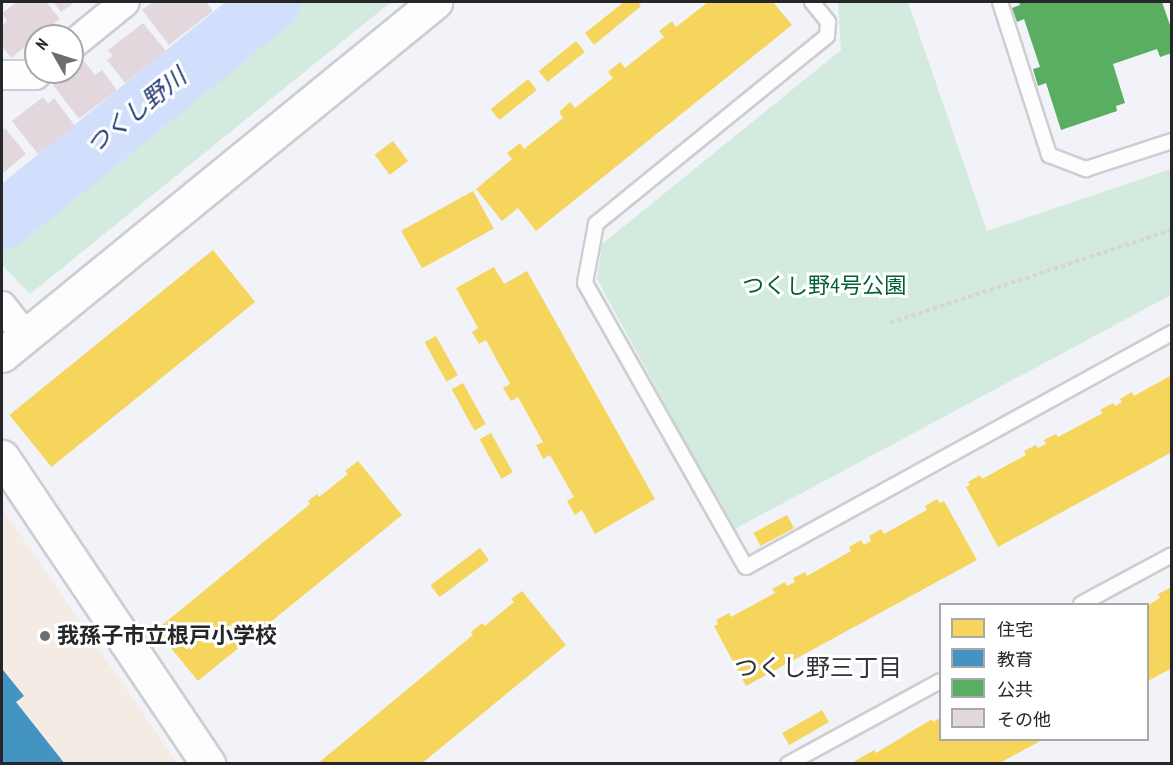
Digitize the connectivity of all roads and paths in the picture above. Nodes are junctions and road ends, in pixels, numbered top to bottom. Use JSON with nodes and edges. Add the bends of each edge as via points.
{"nodes":[{"id":1,"x":125,"y":2,"type":"edge"},
{"id":2,"x":435,"y":2,"type":"edge"},
{"id":3,"x":812,"y":2,"type":"edge"},
{"id":4,"x":1000,"y":2,"type":"edge"},
{"id":5,"x":84,"y":35,"type":"edge"},
{"id":6,"x":2,"y":75,"type":"edge"},
{"id":7,"x":24,"y":75,"type":"edge"},
{"id":8,"x":1172,"y":141,"type":"edge"},
{"id":9,"x":1172,"y":230,"type":"edge"},
{"id":10,"x":2,"y":306,"type":"edge"},
{"id":11,"x":890,"y":323,"type":"dead end"},
{"id":12,"x":1172,"y":333,"type":"edge"},
{"id":13,"x":13,"y":345,"type":"edge"},
{"id":14,"x":2,"y":457,"type":"edge"},
{"id":15,"x":1172,"y":555,"type":"edge"},
{"id":16,"x":1083,"y":603,"type":"edge"},
{"id":17,"x":939,"y":682,"type":"edge"},
{"id":18,"x":208,"y":764,"type":"edge"},
{"id":19,"x":788,"y":764,"type":"edge"}],
"edges":[{"from":1,"to":5,"type":"street"},
{"from":2,"to":13,"type":"street"},
{"from":3,"to":12,"type":"lane","via":[[828,22],[827,36],[596,224],[585,283],[746,567]]},
{"from":4,"to":8,"type":"lane","via":[[1049,155],[1086,169]]},
{"from":6,"to":7,"type":"street"},
{"from":9,"to":11,"type":"path"},
{"from":10,"to":13,"type":"street"},
{"from":14,"to":18,"type":"street"},
{"from":15,"to":16,"type":"lane"},
{"from":17,"to":19,"type":"lane"}]}
